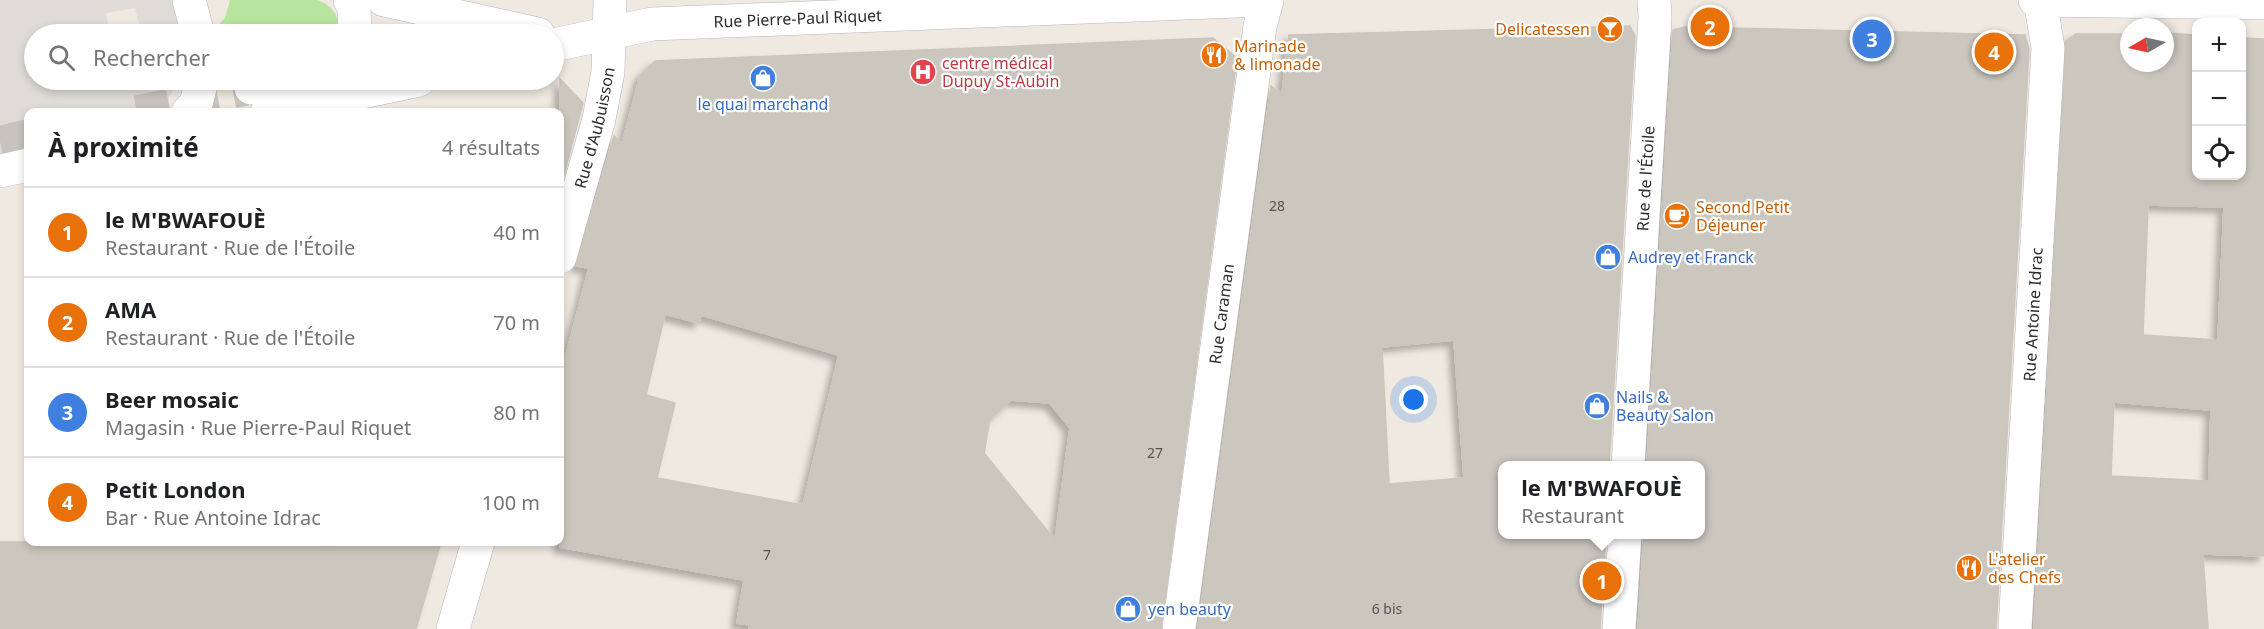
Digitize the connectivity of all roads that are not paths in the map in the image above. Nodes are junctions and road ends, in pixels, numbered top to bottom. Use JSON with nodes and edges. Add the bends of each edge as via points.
{"nodes":[{"id":1,"x":189,"y":0,"type":"edge"},
{"id":2,"x":350,"y":0,"type":"edge"},
{"id":3,"x":384,"y":0,"type":"edge"},
{"id":4,"x":610,"y":0,"type":"edge"},
{"id":5,"x":1261,"y":0,"type":"edge"},
{"id":6,"x":1267,"y":0,"type":"edge"},
{"id":7,"x":1654,"y":0,"type":"edge"},
{"id":8,"x":2035,"y":0,"type":"edge"},
{"id":9,"x":2040,"y":0,"type":"edge"},
{"id":10,"x":2264,"y":3,"type":"edge"},
{"id":11,"x":195,"y":24,"type":"edge"},
{"id":12,"x":355,"y":24,"type":"edge"},
{"id":13,"x":493,"y":24,"type":"edge"},
{"id":14,"x":609,"y":33,"type":"junction"},
{"id":15,"x":564,"y":40,"type":"edge"},
{"id":16,"x":200,"y":90,"type":"edge"},
{"id":17,"x":274,"y":90,"type":"edge"},
{"id":18,"x":339,"y":90,"type":"edge"},
{"id":19,"x":259,"y":100,"type":"edge"},
{"id":20,"x":192,"y":108,"type":"edge"},
{"id":21,"x":24,"y":166,"type":"edge"},
{"id":22,"x":0,"y":171,"type":"edge"},
{"id":23,"x":564,"y":243,"type":"edge"},
{"id":24,"x":1628,"y":461,"type":"edge"},
{"id":25,"x":1624,"y":539,"type":"edge"},
{"id":26,"x":477,"y":546,"type":"edge"},
{"id":27,"x":453,"y":629,"type":"edge"},
{"id":28,"x":1179,"y":629,"type":"edge"},
{"id":29,"x":1619,"y":629,"type":"edge"},
{"id":30,"x":2015,"y":629,"type":"edge"}],
"edges":[{"from":1,"to":11,"type":"street"},
{"from":2,"to":12,"type":"street"},
{"from":3,"to":13,"type":"street"},
{"from":4,"to":14,"type":"street","name":"Rue d'Aubuisson"},
{"from":5,"to":14,"type":"street","name":"Rue Pierre-Paul Riquet","via":[[652,24]]},
{"from":6,"to":28,"type":"street","name":"Rue Caraman","via":[[1260,26]]},
{"from":7,"to":24,"type":"street","name":"Rue de l'Étoile"},
{"from":8,"to":9,"type":"street"},
{"from":9,"to":10,"type":"street"},
{"from":9,"to":30,"type":"street","name":"Rue Antoine Idrac","via":[[2048,48]]},
{"from":14,"to":15,"type":"street","name":"Rue Pierre-Paul Riquet"},
{"from":14,"to":23,"type":"street","name":"Rue d'Aubuisson","via":[[608,72],[599,119]]},
{"from":16,"to":20,"type":"street"},
{"from":17,"to":19,"type":"street"},
{"from":18,"to":19,"type":"street"},
{"from":21,"to":22,"type":"street"},
{"from":25,"to":29,"type":"street"},
{"from":26,"to":27,"type":"street"}]}
